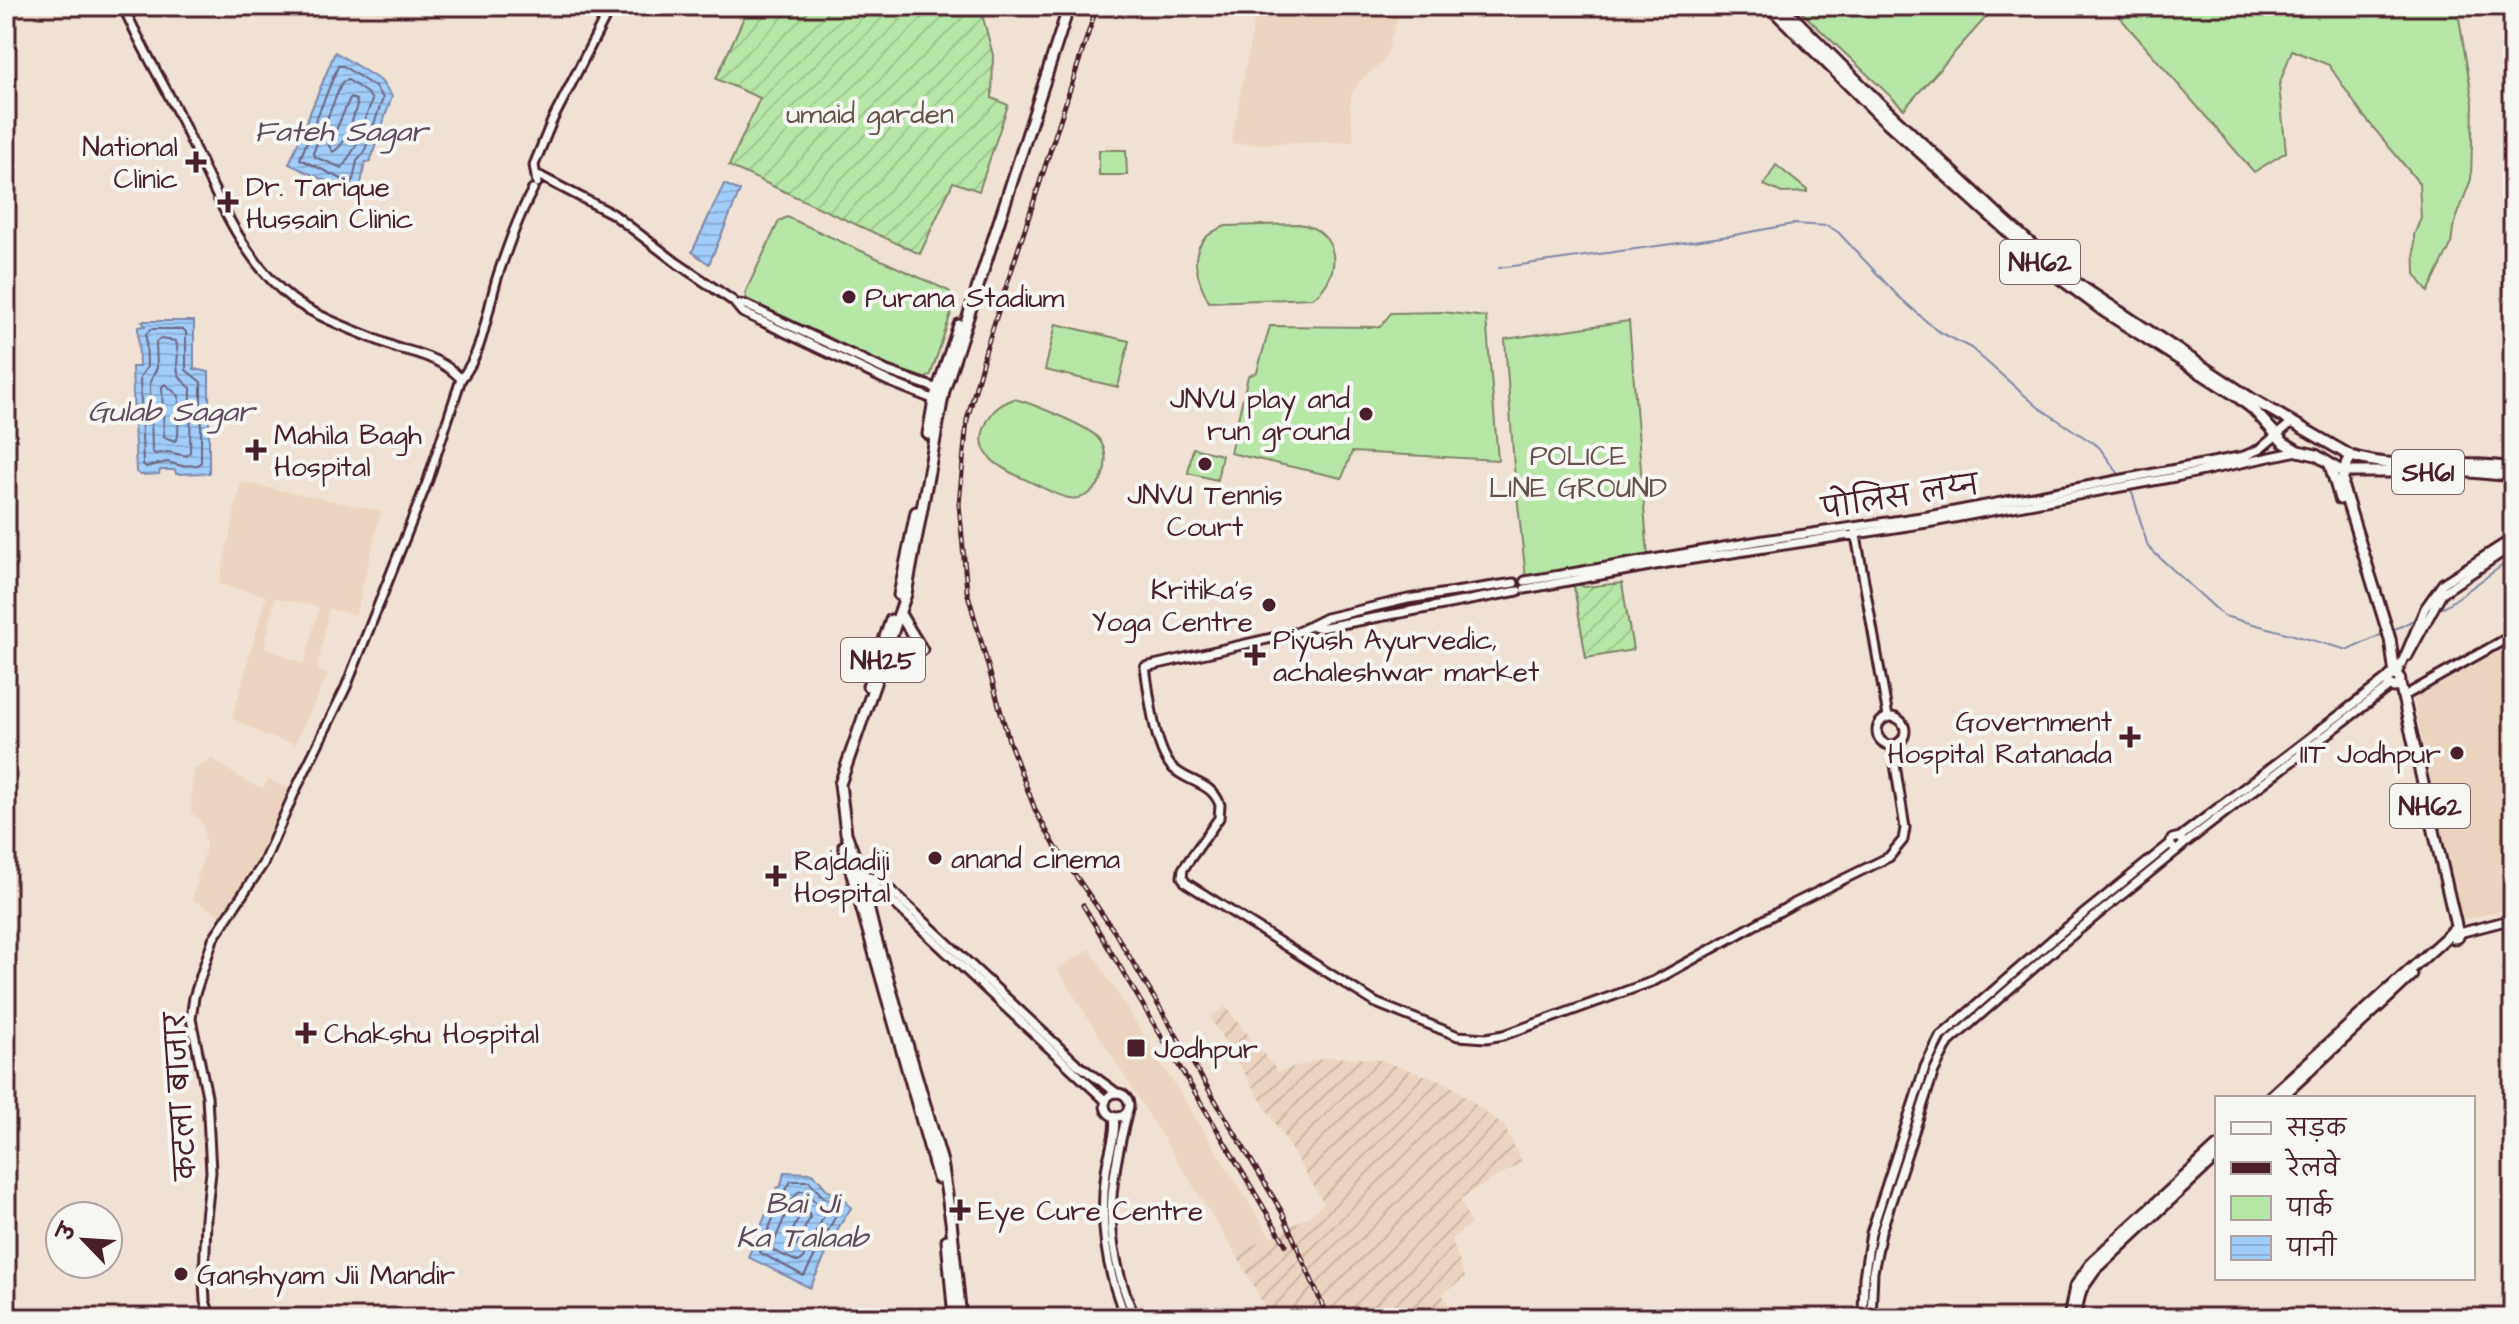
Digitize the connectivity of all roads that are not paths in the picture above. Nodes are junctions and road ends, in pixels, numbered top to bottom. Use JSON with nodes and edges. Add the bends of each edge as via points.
{"nodes":[{"id":1,"x":123,"y":6,"type":"edge"},
{"id":2,"x":611,"y":6,"type":"edge"},
{"id":3,"x":1063,"y":6,"type":"edge"},
{"id":4,"x":1069,"y":6,"type":"edge"},
{"id":5,"x":1769,"y":6,"type":"edge"},
{"id":6,"x":1782,"y":6,"type":"edge"},
{"id":7,"x":536,"y":174,"type":"junction"},
{"id":8,"x":737,"y":304,"type":"junction"},
{"id":9,"x":461,"y":379,"type":"junction"},
{"id":10,"x":941,"y":390,"type":"junction"},
{"id":11,"x":937,"y":401,"type":"junction"},
{"id":12,"x":2291,"y":423,"type":"junction"},
{"id":13,"x":2275,"y":435,"type":"junction"},
{"id":14,"x":2298,"y":451,"type":"junction"},
{"id":15,"x":2351,"y":456,"type":"junction"},
{"id":16,"x":2330,"y":465,"type":"junction"},
{"id":17,"x":2513,"y":468,"type":"edge"},
{"id":18,"x":2343,"y":472,"type":"junction"},
{"id":19,"x":2513,"y":476,"type":"edge"},
{"id":20,"x":2136,"y":480,"type":"junction"},
{"id":21,"x":1854,"y":530,"type":"junction"},
{"id":22,"x":2513,"y":538,"type":"edge"},
{"id":23,"x":2513,"y":545,"type":"edge"},
{"id":24,"x":1523,"y":587,"type":"junction"},
{"id":25,"x":900,"y":614,"type":"junction"},
{"id":26,"x":2425,"y":615,"type":"junction"},
{"id":27,"x":1313,"y":626,"type":"junction"},
{"id":28,"x":2513,"y":635,"type":"edge"},
{"id":29,"x":922,"y":650,"type":"dead end"},
{"id":30,"x":2394,"y":679,"type":"junction"},
{"id":31,"x":2404,"y":696,"type":"junction"},
{"id":32,"x":1888,"y":717,"type":"junction"},
{"id":33,"x":1892,"y":745,"type":"junction"},
{"id":34,"x":2182,"y":841,"type":"junction"},
{"id":35,"x":2170,"y":844,"type":"junction"},
{"id":36,"x":2176,"y":851,"type":"junction"},
{"id":37,"x":855,"y":870,"type":"junction"},
{"id":38,"x":858,"y":882,"type":"junction"},
{"id":39,"x":2513,"y":919,"type":"edge"},
{"id":40,"x":2455,"y":933,"type":"junction"},
{"id":41,"x":1117,"y":1093,"type":"junction"},
{"id":42,"x":2271,"y":1096,"type":"edge"},
{"id":43,"x":2282,"y":1096,"type":"edge"},
{"id":44,"x":1106,"y":1101,"type":"junction"},
{"id":45,"x":1128,"y":1110,"type":"junction"},
{"id":46,"x":1114,"y":1117,"type":"junction"},
{"id":47,"x":2215,"y":1149,"type":"edge"},
{"id":48,"x":2215,"y":1158,"type":"edge"},
{"id":49,"x":211,"y":1318,"type":"edge"},
{"id":50,"x":954,"y":1318,"type":"edge"},
{"id":51,"x":961,"y":1318,"type":"edge"},
{"id":52,"x":1126,"y":1318,"type":"edge"},
{"id":53,"x":1135,"y":1318,"type":"edge"},
{"id":54,"x":1863,"y":1318,"type":"edge"},
{"id":55,"x":1871,"y":1318,"type":"edge"},
{"id":56,"x":2072,"y":1318,"type":"edge"}],
"edges":[{"from":1,"to":9,"type":"street","via":[[240,236],[273,282],[304,306],[450,367]]},
{"from":2,"to":7,"type":"street","via":[[562,97],[534,165]]},
{"from":3,"to":10,"type":"main road","number":"NH25"},
{"from":4,"to":10,"type":"main road","number":"NH25"},
{"from":5,"to":13,"type":"main road","number":"NH62","via":[[1850,88],[2036,258],[2105,312],[2235,395]]},
{"from":6,"to":12,"type":"main road","number":"NH62","via":[[1862,88],[2073,281]]},
{"from":7,"to":8,"type":"street","via":[[613,214]]},
{"from":7,"to":9,"type":"street","name":"कटला बाजार","via":[[498,275],[472,366]]},
{"from":8,"to":10,"type":"street"},
{"from":8,"to":11,"type":"street","via":[[742,312]]},
{"from":9,"to":49,"type":"street","name":"कटला बाजार","via":[[428,480],[346,687],[263,864],[213,939],[194,997],[191,1019],[208,1111],[211,1172],[204,1282]]},
{"from":10,"to":11,"type":"main road","number":"NH25"},
{"from":11,"to":25,"type":"main road","number":"NH25","via":[[914,565]]},
{"from":11,"to":37,"type":"main road","number":"NH25","via":[[900,595],[835,782],[840,833]]},
{"from":12,"to":13,"type":"street"},
{"from":12,"to":15,"type":"main road","number":"NH62"},
{"from":13,"to":14,"type":"main road","number":"NH62"},
{"from":13,"to":20,"type":"street","via":[[2254,453]]},
{"from":14,"to":16,"type":"main road","number":"NH62"},
{"from":14,"to":20,"type":"street"},
{"from":15,"to":17,"type":"main road","number":"SH61","via":[[2377,463]]},
{"from":15,"to":18,"type":"main road"},
{"from":16,"to":18,"type":"main road","number":"NH62"},
{"from":16,"to":30,"type":"main road","number":"NH62"},
{"from":18,"to":19,"type":"main road","number":"SH61"},
{"from":18,"to":30,"type":"main road","number":"NH62","via":[[2343,488],[2390,639]]},
{"from":20,"to":21,"type":"street"},
{"from":21,"to":24,"type":"street"},
{"from":21,"to":32,"type":"street"},
{"from":22,"to":26,"type":"street","via":[[2443,583]]},
{"from":23,"to":26,"type":"street","via":[[2449,586]]},
{"from":24,"to":27,"type":"street"},
{"from":24,"to":27,"type":"street","via":[[1519,579],[1408,599],[1326,618]]},
{"from":25,"to":29,"type":"main road"},
{"from":25,"to":37,"type":"main road","number":"NH25","via":[[840,784]]},
{"from":26,"to":30,"type":"street"},
{"from":27,"to":33,"type":"street","via":[[1145,667],[1167,759],[1178,772],[1209,788],[1220,805],[1219,818],[1182,877],[1376,1003],[1458,1036],[1504,1035],[1654,981],[1889,857],[1903,840],[1905,828]]},
{"from":28,"to":31,"type":"street"},
{"from":30,"to":31,"type":"main road","number":"NH62"},
{"from":30,"to":34,"type":"street"},
{"from":30,"to":40,"type":"main road","number":"NH62"},
{"from":31,"to":40,"type":"main road","number":"NH62"},
{"from":32,"to":33,"type":"street","via":[[1878,733]]},
{"from":32,"to":33,"type":"street","via":[[1898,718],[1905,730],[1901,741]]},
{"from":34,"to":35,"type":"street","via":[[2173,837]]},
{"from":34,"to":36,"type":"street"},
{"from":35,"to":36,"type":"street"},
{"from":35,"to":54,"type":"street","via":[[1940,1037],[1925,1067],[1871,1233]]},
{"from":36,"to":55,"type":"street","via":[[1949,1042],[1934,1071],[1881,1232]]},
{"from":37,"to":38,"type":"main road","number":"NH25"},
{"from":37,"to":41,"type":"street","via":[[883,883],[1077,1064]]},
{"from":38,"to":44,"type":"street","via":[[881,891]]},
{"from":38,"to":50,"type":"main road","number":"NH25","via":[[935,1164]]},
{"from":38,"to":51,"type":"main road","number":"NH25","via":[[942,1162]]},
{"from":39,"to":40,"type":"street"},
{"from":40,"to":42,"type":"main road"},
{"from":40,"to":43,"type":"main road"},
{"from":41,"to":44,"type":"street"},
{"from":41,"to":45,"type":"street","via":[[1127,1097]]},
{"from":44,"to":46,"type":"street","via":[[1106,1111]]},
{"from":45,"to":46,"type":"street"},
{"from":45,"to":53,"type":"street","via":[[1117,1150],[1110,1214],[1113,1251]]},
{"from":46,"to":52,"type":"street","via":[[1103,1234]]},
{"from":47,"to":56,"type":"main road","via":[[2093,1261],[2075,1287]]},
{"from":48,"to":56,"type":"main road","via":[[2095,1270]]}]}
